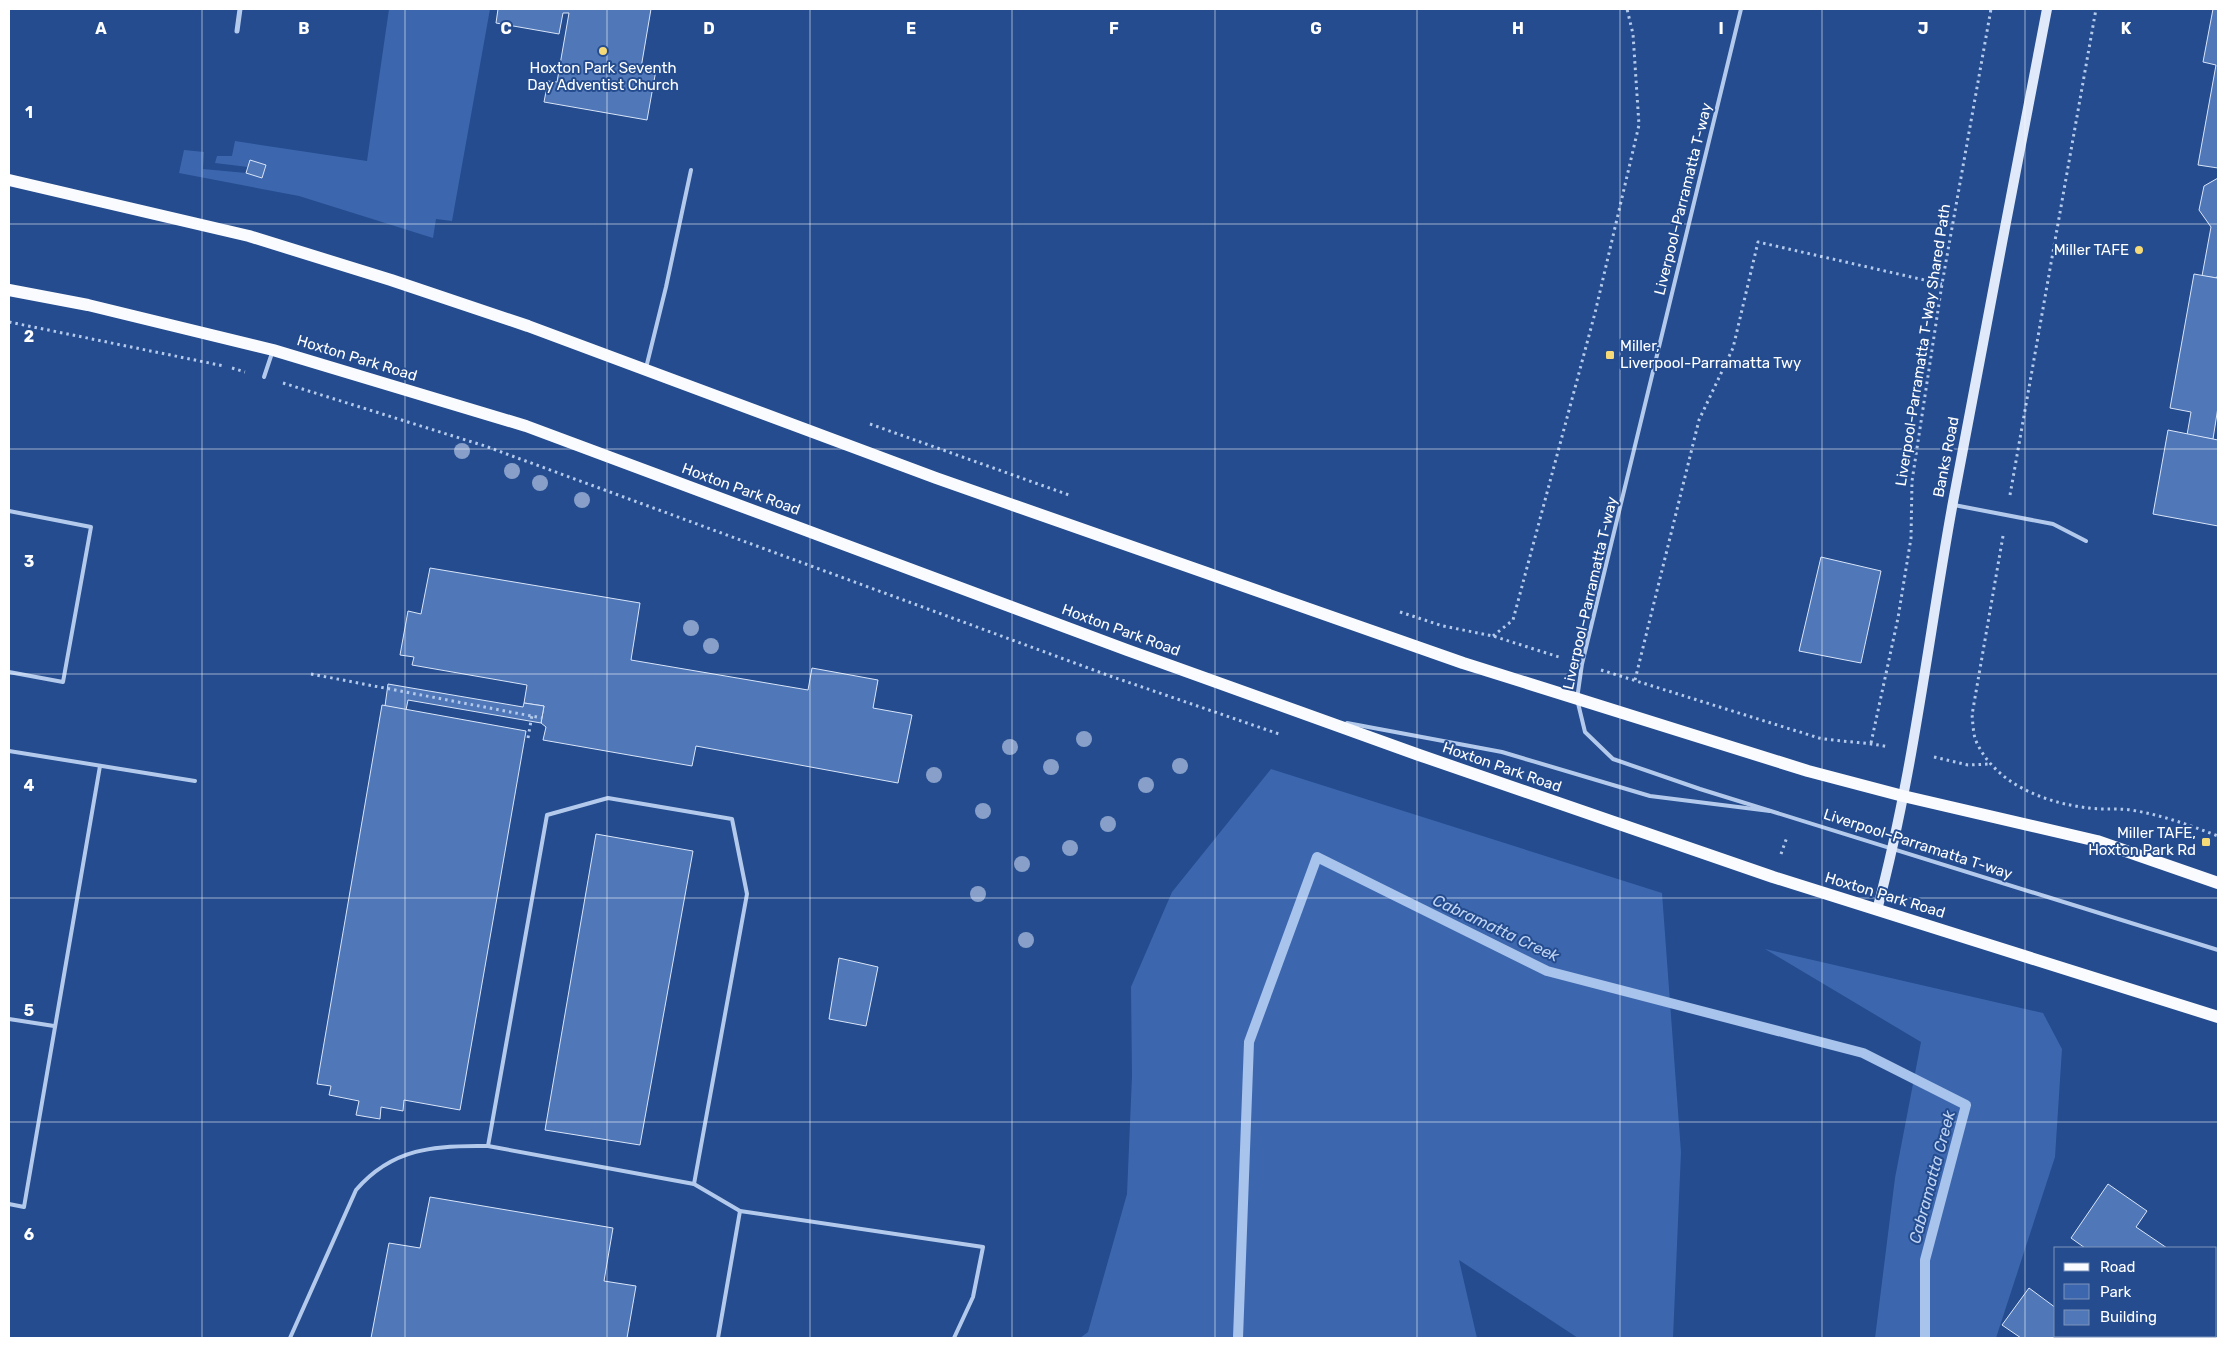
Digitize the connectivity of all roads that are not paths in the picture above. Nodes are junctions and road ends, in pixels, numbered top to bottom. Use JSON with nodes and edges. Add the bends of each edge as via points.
{"nodes":[{"id":1,"x":240,"y":9,"type":"edge"},
{"id":2,"x":1741,"y":9,"type":"edge"},
{"id":3,"x":2047,"y":9,"type":"edge"},
{"id":4,"x":237,"y":31,"type":"dead end"},
{"id":5,"x":691,"y":170,"type":"dead end"},
{"id":6,"x":9,"y":180,"type":"edge"},
{"id":7,"x":9,"y":290,"type":"edge"},
{"id":8,"x":273,"y":350,"type":"junction"},
{"id":9,"x":645,"y":370,"type":"junction"},
{"id":10,"x":264,"y":377,"type":"road end"},
{"id":11,"x":1952,"y":504,"type":"junction"},
{"id":12,"x":9,"y":511,"type":"edge"},
{"id":13,"x":2086,"y":541,"type":"dead end"},
{"id":14,"x":9,"y":672,"type":"edge"},
{"id":15,"x":1577,"y":699,"type":"junction"},
{"id":16,"x":1313,"y":717,"type":"junction"},
{"id":17,"x":9,"y":751,"type":"edge"},
{"id":18,"x":100,"y":766,"type":"junction"},
{"id":19,"x":196,"y":781,"type":"dead end"},
{"id":20,"x":1903,"y":796,"type":"junction"},
{"id":21,"x":1782,"y":813,"type":"junction"},
{"id":22,"x":1893,"y":848,"type":"junction"},
{"id":23,"x":2218,"y":883,"type":"edge"},
{"id":24,"x":1877,"y":910,"type":"junction"},
{"id":25,"x":2218,"y":950,"type":"edge"},
{"id":26,"x":2218,"y":1016,"type":"edge"},
{"id":27,"x":9,"y":1019,"type":"edge"},
{"id":28,"x":54,"y":1026,"type":"junction"},
{"id":29,"x":488,"y":1146,"type":"junction"},
{"id":30,"x":694,"y":1184,"type":"junction"},
{"id":31,"x":9,"y":1204,"type":"edge"},
{"id":32,"x":740,"y":1211,"type":"junction"},
{"id":33,"x":290,"y":1338,"type":"edge"},
{"id":34,"x":718,"y":1338,"type":"edge"},
{"id":35,"x":954,"y":1338,"type":"edge"}],
"edges":[{"from":1,"to":4,"type":"street"},
{"from":2,"to":15,"type":"lane","name":"Liverpool–Parramatta T-way","via":[[1590,632]]},
{"from":3,"to":11,"type":"street","name":"Banks Road"},
{"from":5,"to":9,"type":"lane"},
{"from":6,"to":9,"type":"main road","via":[[250,236],[528,326]]},
{"from":7,"to":8,"type":"main road","name":"Hoxton Park Road","via":[[88,304]]},
{"from":8,"to":10,"type":"lane"},
{"from":8,"to":16,"type":"main road","name":"Hoxton Park Road","via":[[526,426]]},
{"from":9,"to":15,"type":"main road","via":[[945,482],[1463,663]]},
{"from":11,"to":13,"type":"lane","via":[[2053,524]]},
{"from":11,"to":20,"type":"street","name":"Banks Road"},
{"from":12,"to":14,"type":"lane","via":[[91,527],[63,682]]},
{"from":15,"to":20,"type":"main road","via":[[1808,771]]},
{"from":15,"to":21,"type":"lane","name":"Liverpool–Parramatta T-way","via":[[1585,732],[1613,759]]},
{"from":16,"to":21,"type":"lane","via":[[1502,752],[1650,796]]},
{"from":16,"to":24,"type":"main road","name":"Hoxton Park Road","via":[[1764,874]]},
{"from":17,"to":18,"type":"lane"},
{"from":18,"to":19,"type":"lane"},
{"from":18,"to":28,"type":"lane"},
{"from":20,"to":22,"type":"street","name":"Banks Road"},
{"from":20,"to":23,"type":"main road","via":[[2097,841]]},
{"from":21,"to":22,"type":"lane","name":"Liverpool–Parramatta T-way"},
{"from":22,"to":24,"type":"street","name":"Banks Road"},
{"from":22,"to":25,"type":"lane","name":"Liverpool–Parramatta T-way"},
{"from":24,"to":26,"type":"main road","name":"Hoxton Park Road"},
{"from":27,"to":28,"type":"lane"},
{"from":28,"to":31,"type":"lane","via":[[24,1207]]},
{"from":29,"to":30,"type":"lane"},
{"from":29,"to":30,"type":"lane","via":[[547,815],[608,798],[732,819],[747,894]]},
{"from":29,"to":33,"type":"lane","via":[[455,1145],[414,1150],[368,1176],[356,1190]]},
{"from":30,"to":32,"type":"lane"},
{"from":32,"to":34,"type":"lane"},
{"from":32,"to":35,"type":"lane","via":[[983,1247],[973,1297]]}]}
